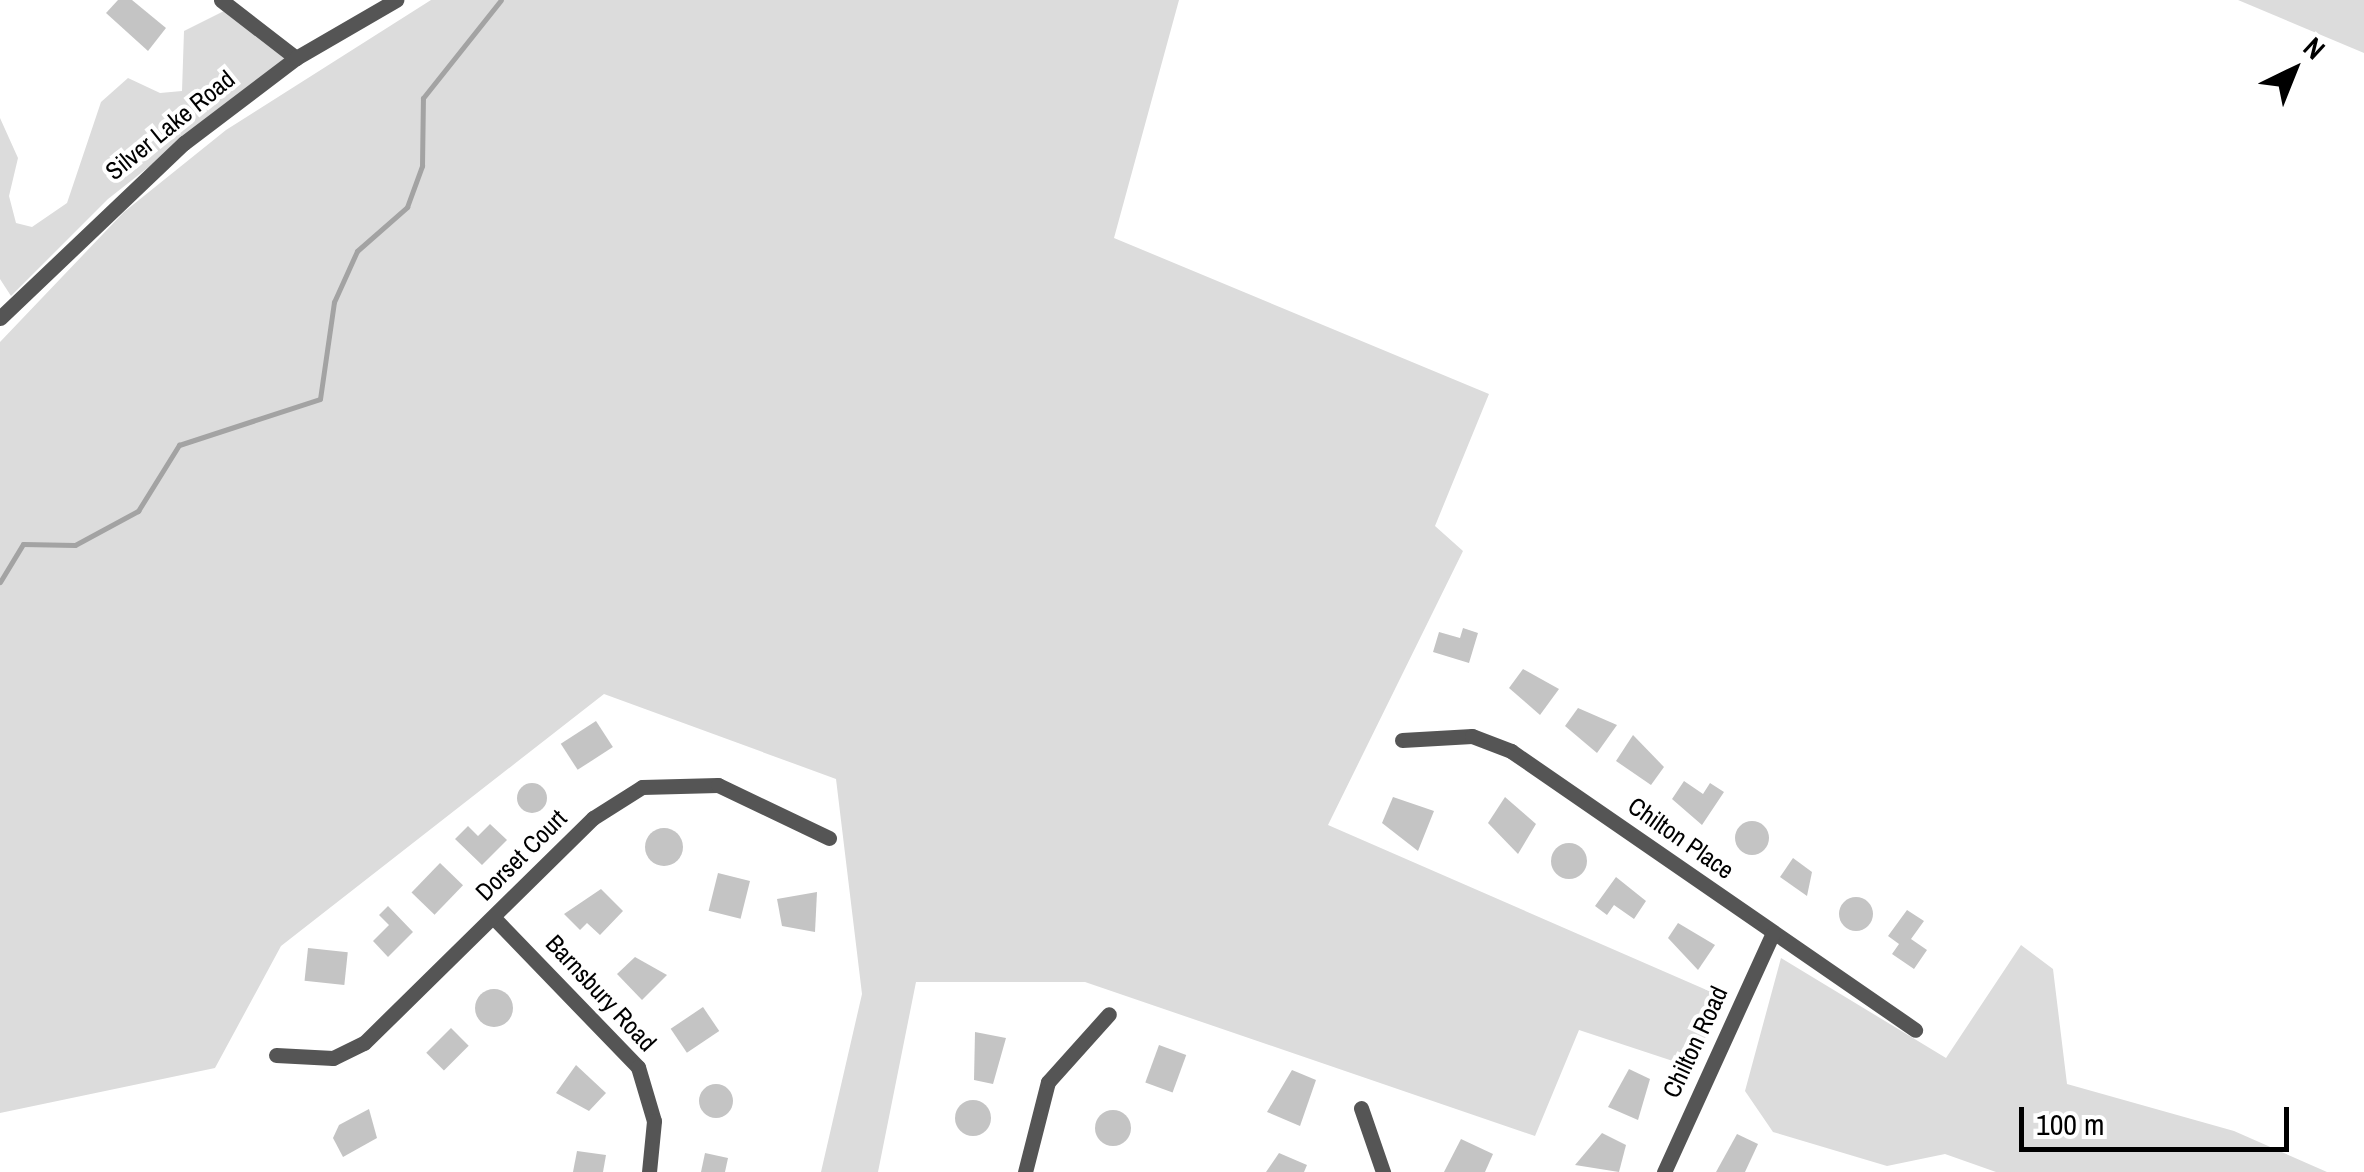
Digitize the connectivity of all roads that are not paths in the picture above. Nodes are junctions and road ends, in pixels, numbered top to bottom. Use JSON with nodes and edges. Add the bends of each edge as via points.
{"nodes":[{"id":1,"x":221,"y":0,"type":"edge"},
{"id":2,"x":396,"y":0,"type":"edge"},
{"id":3,"x":296,"y":58,"type":"junction"},
{"id":4,"x":0,"y":318,"type":"edge"},
{"id":5,"x":1402,"y":740,"type":"dead end"},
{"id":6,"x":829,"y":838,"type":"dead end"},
{"id":7,"x":494,"y":918,"type":"junction"},
{"id":8,"x":1773,"y":933,"type":"junction"},
{"id":9,"x":1109,"y":1014,"type":"dead end"},
{"id":10,"x":1915,"y":1030,"type":"dead end"},
{"id":11,"x":276,"y":1055,"type":"dead end"},
{"id":12,"x":1361,"y":1108,"type":"dead end"},
{"id":13,"x":649,"y":1172,"type":"edge"},
{"id":14,"x":1025,"y":1172,"type":"edge"},
{"id":15,"x":1383,"y":1172,"type":"edge"},
{"id":16,"x":1664,"y":1172,"type":"edge"}],
"edges":[{"from":1,"to":3,"type":"street"},
{"from":2,"to":3,"type":"street","name":"Silver Lake Road"},
{"from":3,"to":4,"type":"street","name":"Silver Lake Road","via":[[114,203]]},
{"from":5,"to":8,"type":"street","name":"Chilton Place","via":[[1472,736],[1511,751]]},
{"from":6,"to":7,"type":"street","name":"Dorset Court","via":[[718,786],[652,783],[604,808]]},
{"from":7,"to":11,"type":"street","name":"Dorset Court","via":[[364,1043],[333,1058]]},
{"from":7,"to":13,"type":"street","name":"Barnsbury Road","via":[[638,1067],[654,1121]]},
{"from":8,"to":10,"type":"street","name":"Chilton Place"},
{"from":8,"to":16,"type":"street","name":"Chilton Road"},
{"from":9,"to":14,"type":"street","via":[[1048,1082]]},
{"from":12,"to":15,"type":"street"}]}
